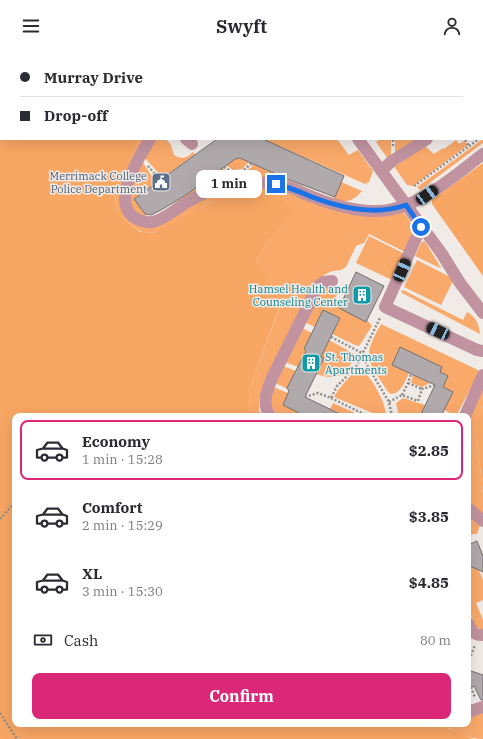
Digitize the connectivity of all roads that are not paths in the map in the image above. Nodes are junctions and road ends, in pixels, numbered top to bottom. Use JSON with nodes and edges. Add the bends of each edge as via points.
{"nodes":[{"id":1,"x":149,"y":140,"type":"edge"},
{"id":2,"x":359,"y":140,"type":"edge"},
{"id":3,"x":425,"y":140,"type":"edge"},
{"id":4,"x":483,"y":154,"type":"edge"},
{"id":5,"x":382,"y":170,"type":"junction"},
{"id":6,"x":403,"y":201,"type":"junction"},
{"id":7,"x":421,"y":227,"type":"junction"},
{"id":8,"x":332,"y":281,"type":"dead end"},
{"id":9,"x":483,"y":313,"type":"edge"},
{"id":10,"x":483,"y":351,"type":"edge"},
{"id":11,"x":483,"y":375,"type":"edge"},
{"id":12,"x":268,"y":413,"type":"edge"},
{"id":13,"x":466,"y":413,"type":"edge"},
{"id":14,"x":471,"y":511,"type":"edge"},
{"id":15,"x":483,"y":521,"type":"edge"},
{"id":16,"x":471,"y":629,"type":"edge"},
{"id":17,"x":481,"y":635,"type":"edge"},
{"id":18,"x":483,"y":707,"type":"edge"},
{"id":19,"x":471,"y":711,"type":"edge"}],
"edges":[{"from":1,"to":6,"type":"street","via":[[129,180],[125,206],[132,216],[150,223],[215,189],[239,183],[287,186],[313,197],[366,211],[393,210]]},
{"from":2,"to":5,"type":"street"},
{"from":3,"to":5,"type":"street"},
{"from":4,"to":6,"type":"street","via":[[427,195]]},
{"from":5,"to":6,"type":"street"},
{"from":6,"to":7,"type":"street"},
{"from":7,"to":9,"type":"street"},
{"from":7,"to":10,"type":"street","via":[[385,307]]},
{"from":8,"to":12,"type":"street","via":[[318,286],[272,378],[264,406]]},
{"from":11,"to":13,"type":"street"},
{"from":14,"to":15,"type":"street"},
{"from":16,"to":17,"type":"street"},
{"from":18,"to":19,"type":"street"}]}
